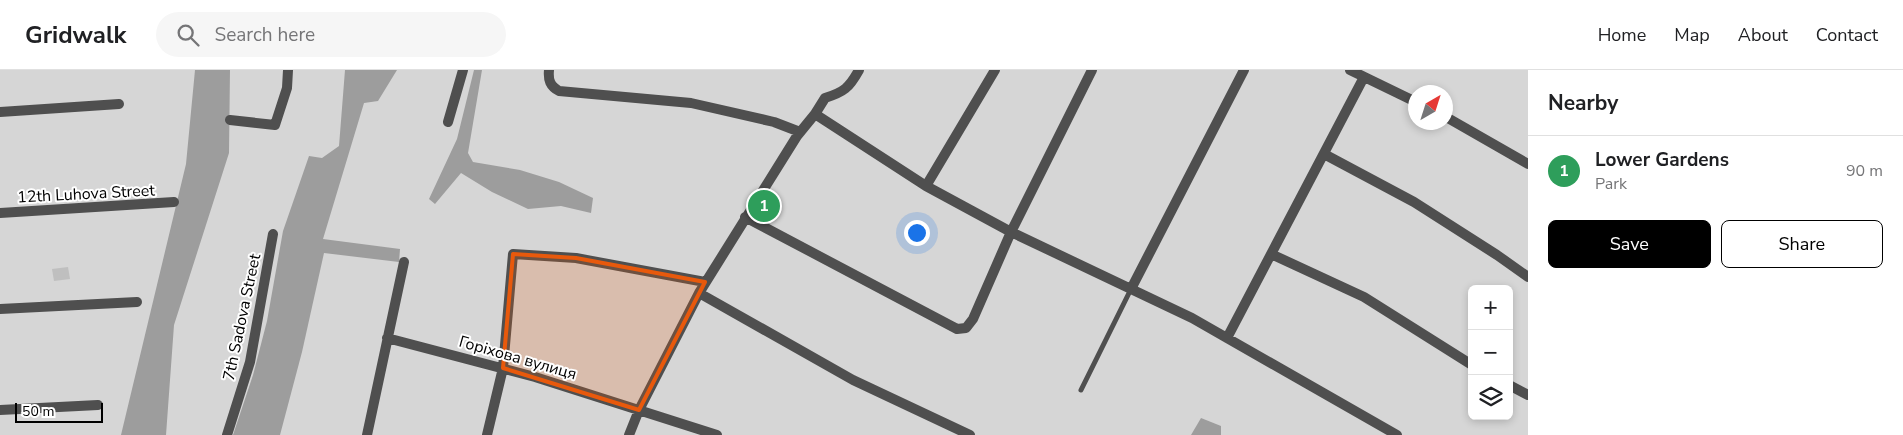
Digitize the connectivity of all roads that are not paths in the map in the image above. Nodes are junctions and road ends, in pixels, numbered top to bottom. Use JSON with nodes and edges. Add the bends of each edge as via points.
{"nodes":[{"id":1,"x":288,"y":70,"type":"edge"},
{"id":2,"x":463,"y":70,"type":"edge"},
{"id":3,"x":548,"y":70,"type":"edge"},
{"id":4,"x":859,"y":70,"type":"edge"},
{"id":5,"x":995,"y":70,"type":"edge"},
{"id":6,"x":1092,"y":70,"type":"edge"},
{"id":7,"x":1244,"y":70,"type":"edge"},
{"id":8,"x":1350,"y":70,"type":"edge"},
{"id":9,"x":1364,"y":77,"type":"junction"},
{"id":10,"x":1408,"y":98,"type":"edge"},
{"id":11,"x":119,"y":104,"type":"dead end"},
{"id":12,"x":0,"y":112,"type":"edge"},
{"id":13,"x":815,"y":114,"type":"junction"},
{"id":14,"x":230,"y":120,"type":"dead end"},
{"id":15,"x":1453,"y":121,"type":"edge"},
{"id":16,"x":448,"y":122,"type":"dead end"},
{"id":17,"x":800,"y":132,"type":"junction"},
{"id":18,"x":1324,"y":154,"type":"junction"},
{"id":19,"x":1528,"y":164,"type":"edge"},
{"id":20,"x":926,"y":186,"type":"junction"},
{"id":21,"x":174,"y":202,"type":"dead end"},
{"id":22,"x":0,"y":213,"type":"edge"},
{"id":23,"x":745,"y":217,"type":"junction"},
{"id":24,"x":1011,"y":232,"type":"junction"},
{"id":25,"x":273,"y":234,"type":"dead end"},
{"id":26,"x":1272,"y":254,"type":"junction"},
{"id":27,"x":404,"y":262,"type":"dead end"},
{"id":28,"x":1528,"y":278,"type":"edge"},
{"id":29,"x":705,"y":282,"type":"junction"},
{"id":30,"x":1131,"y":289,"type":"junction"},
{"id":31,"x":699,"y":293,"type":"junction"},
{"id":32,"x":137,"y":302,"type":"dead end"},
{"id":33,"x":0,"y":310,"type":"edge"},
{"id":34,"x":388,"y":338,"type":"junction"},
{"id":35,"x":1227,"y":338,"type":"junction"},
{"id":36,"x":1468,"y":362,"type":"edge"},
{"id":37,"x":502,"y":368,"type":"junction"},
{"id":38,"x":1513,"y":387,"type":"edge"},
{"id":39,"x":1081,"y":390,"type":"dead end"},
{"id":40,"x":1528,"y":395,"type":"edge"},
{"id":41,"x":98,"y":405,"type":"dead end"},
{"id":42,"x":0,"y":410,"type":"edge"},
{"id":43,"x":638,"y":410,"type":"junction"},
{"id":44,"x":227,"y":435,"type":"edge"},
{"id":45,"x":367,"y":435,"type":"edge"},
{"id":46,"x":487,"y":435,"type":"edge"},
{"id":47,"x":629,"y":435,"type":"edge"},
{"id":48,"x":717,"y":435,"type":"edge"},
{"id":49,"x":970,"y":435,"type":"edge"},
{"id":50,"x":1397,"y":435,"type":"edge"}],
"edges":[{"from":1,"to":14,"type":"street","via":[[287,88],[275,125]]},
{"from":2,"to":16,"type":"street"},
{"from":3,"to":17,"type":"street","via":[[551,87],[559,91],[690,103],[774,122]]},
{"from":4,"to":13,"type":"street","via":[[850,86],[825,98]]},
{"from":5,"to":20,"type":"street"},
{"from":6,"to":24,"type":"street"},
{"from":7,"to":30,"type":"street"},
{"from":8,"to":9,"type":"street"},
{"from":9,"to":10,"type":"street"},
{"from":9,"to":18,"type":"street"},
{"from":11,"to":12,"type":"street"},
{"from":13,"to":17,"type":"street"},
{"from":13,"to":20,"type":"street"},
{"from":15,"to":19,"type":"street"},
{"from":17,"to":23,"type":"street"},
{"from":18,"to":26,"type":"street"},
{"from":18,"to":28,"type":"street","via":[[1414,202]]},
{"from":20,"to":24,"type":"street"},
{"from":21,"to":22,"type":"street","name":"12th Luhova Street"},
{"from":23,"to":24,"type":"street","via":[[957,329],[966,328],[973,319]]},
{"from":23,"to":29,"type":"street"},
{"from":24,"to":30,"type":"street"},
{"from":25,"to":44,"type":"street","name":"7th Sadova Street","via":[[250,362]]},
{"from":26,"to":35,"type":"street"},
{"from":26,"to":36,"type":"street","via":[[1364,297]]},
{"from":27,"to":34,"type":"street"},
{"from":29,"to":31,"type":"street"},
{"from":29,"to":37,"type":"street","via":[[576,258],[513,254]]},
{"from":30,"to":35,"type":"street"},
{"from":30,"to":39,"type":"lane"},
{"from":31,"to":43,"type":"street"},
{"from":31,"to":49,"type":"street","via":[[853,380]]},
{"from":32,"to":33,"type":"street"},
{"from":34,"to":37,"type":"street","name":"Горіхова вулиця"},
{"from":34,"to":45,"type":"street"},
{"from":35,"to":50,"type":"street"},
{"from":37,"to":43,"type":"street","name":"Горіхова вулиця"},
{"from":37,"to":46,"type":"street"},
{"from":38,"to":40,"type":"street"},
{"from":41,"to":42,"type":"street"},
{"from":43,"to":47,"type":"street"},
{"from":43,"to":48,"type":"street","name":"Горіхова вулиця"}]}
